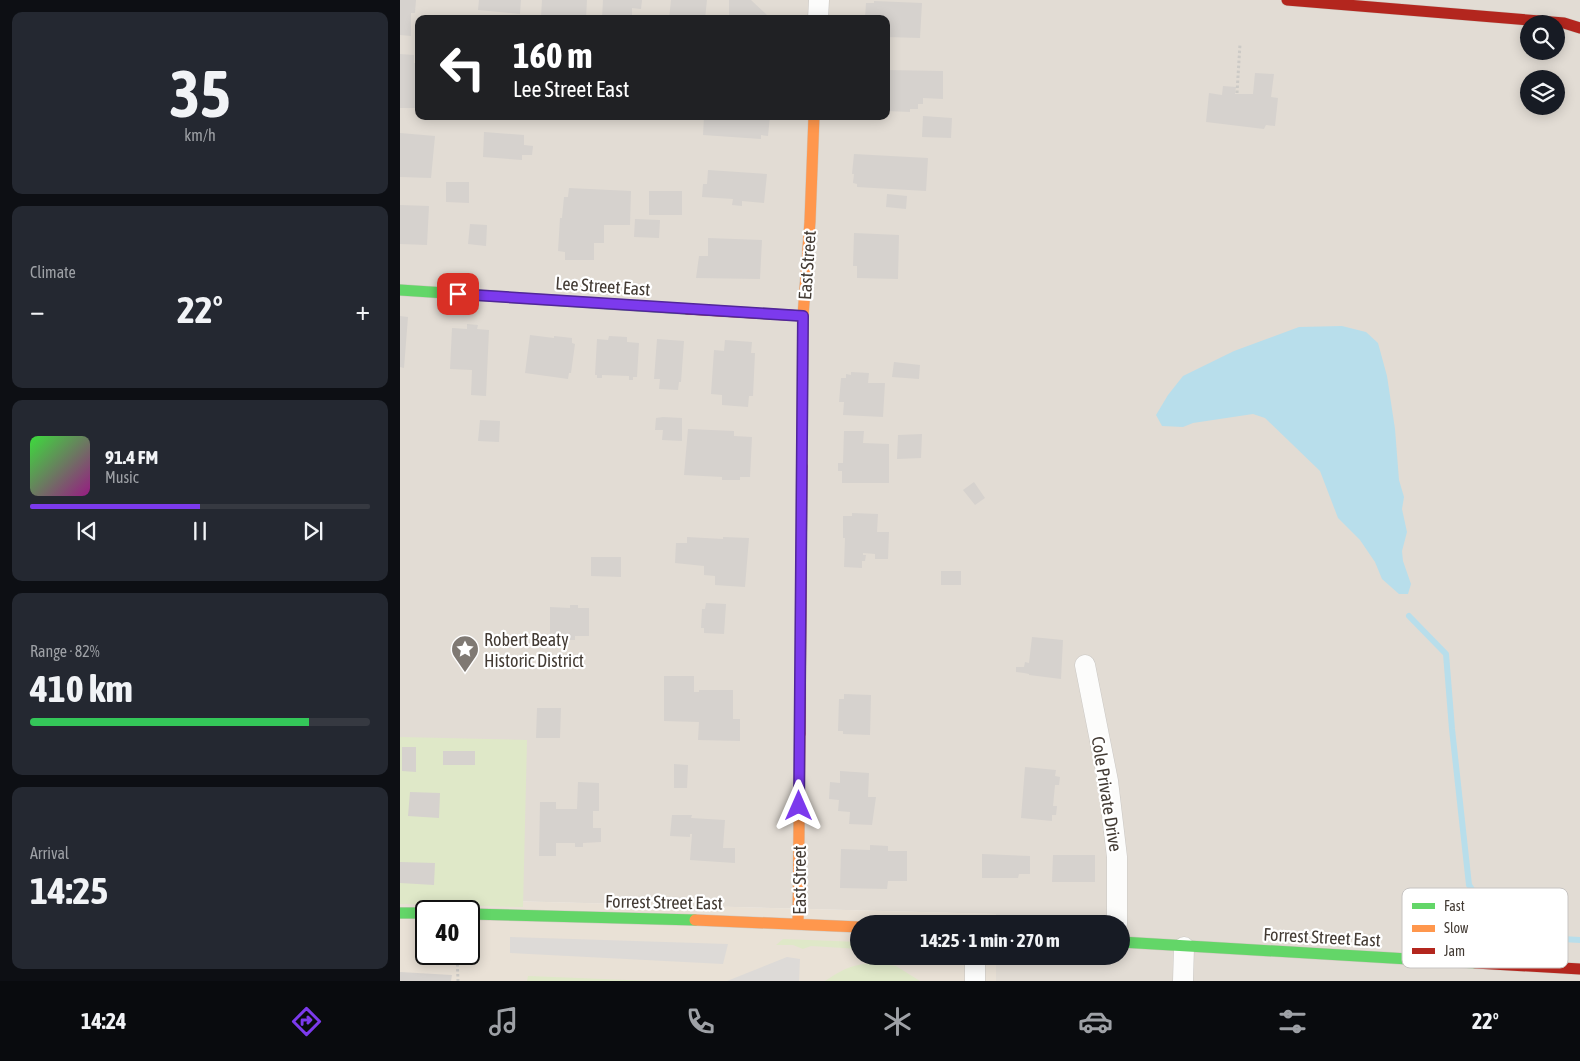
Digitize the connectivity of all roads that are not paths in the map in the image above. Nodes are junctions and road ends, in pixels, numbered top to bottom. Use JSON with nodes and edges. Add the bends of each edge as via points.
{"nodes":[{"id":1,"x":819,"y":0,"type":"edge"},
{"id":2,"x":1287,"y":0,"type":"edge"},
{"id":3,"x":818,"y":15,"type":"edge"},
{"id":4,"x":1580,"y":28,"type":"edge"},
{"id":5,"x":814,"y":120,"type":"edge"},
{"id":6,"x":400,"y":290,"type":"edge"},
{"id":7,"x":803,"y":316,"type":"junction"},
{"id":8,"x":1085,"y":665,"type":"dead end"},
{"id":9,"x":400,"y":913,"type":"edge"},
{"id":10,"x":415,"y":913,"type":"edge"},
{"id":11,"x":480,"y":914,"type":"edge"},
{"id":12,"x":1117,"y":915,"type":"edge"},
{"id":13,"x":798,"y":923,"type":"junction"},
{"id":14,"x":850,"y":926,"type":"edge"},
{"id":15,"x":1130,"y":943,"type":"edge"},
{"id":16,"x":1184,"y":947,"type":"junction"},
{"id":17,"x":1402,"y":964,"type":"edge"},
{"id":18,"x":975,"y":965,"type":"edge"},
{"id":19,"x":1451,"y":968,"type":"edge"},
{"id":20,"x":1580,"y":969,"type":"edge"},
{"id":21,"x":1514,"y":973,"type":"edge"},
{"id":22,"x":975,"y":981,"type":"edge"},
{"id":23,"x":1183,"y":981,"type":"edge"}],
"edges":[{"from":1,"to":3,"type":"street"},
{"from":2,"to":4,"type":"street","via":[[1564,23]]},
{"from":5,"to":7,"type":"street","name":"East Street"},
{"from":6,"to":7,"type":"street","name":"Lee Street East"},
{"from":7,"to":13,"type":"street","name":"East Street"},
{"from":8,"to":12,"type":"street","name":"Cole Private Drive","via":[[1108,781],[1117,857]]},
{"from":9,"to":10,"type":"street"},
{"from":11,"to":13,"type":"street","name":"Forrest Street East"},
{"from":13,"to":14,"type":"street","name":"Forrest Street East"},
{"from":15,"to":16,"type":"street","name":"Forrest Street East"},
{"from":16,"to":17,"type":"street","name":"Forrest Street East"},
{"from":16,"to":23,"type":"street"},
{"from":18,"to":22,"type":"street"},
{"from":19,"to":21,"type":"street","name":"Forrest Street East"},
{"from":20,"to":21,"type":"street","name":"Forrest Street East"}]}
